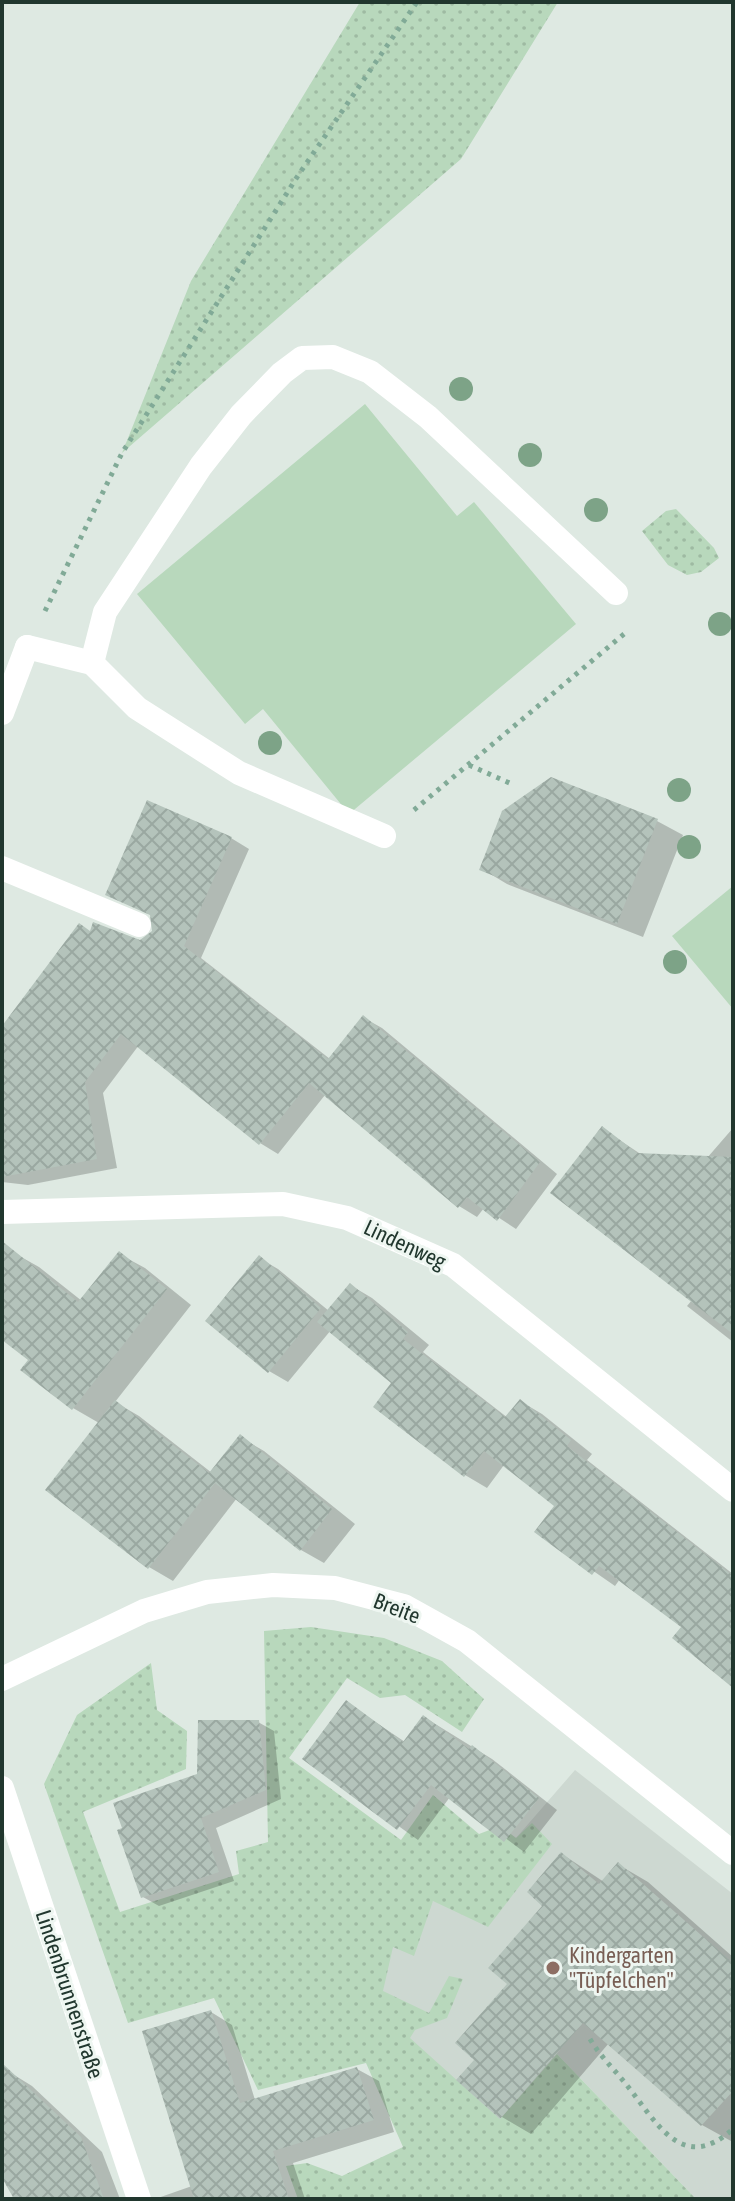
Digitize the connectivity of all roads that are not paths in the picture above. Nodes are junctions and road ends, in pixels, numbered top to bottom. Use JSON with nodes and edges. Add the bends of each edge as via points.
{"nodes":[{"id":1,"x":616,"y":593,"type":"road end"},
{"id":2,"x":92,"y":663,"type":"junction"},
{"id":3,"x":2,"y":713,"type":"edge"},
{"id":4,"x":384,"y":836,"type":"road end"},
{"id":5,"x":2,"y":868,"type":"edge"},
{"id":6,"x":139,"y":925,"type":"dead end"},
{"id":7,"x":2,"y":1212,"type":"edge"},
{"id":8,"x":733,"y":1490,"type":"edge"},
{"id":9,"x":2,"y":1679,"type":"edge"},
{"id":10,"x":2,"y":1788,"type":"edge"},
{"id":11,"x":731,"y":1848,"type":"edge"},
{"id":12,"x":139,"y":2199,"type":"edge"}],
"edges":[{"from":1,"to":2,"type":"street","via":[[428,417],[370,372],[333,357],[302,358],[241,415],[201,466],[105,612]]},
{"from":2,"to":3,"type":"street","via":[[27,647]]},
{"from":2,"to":4,"type":"street","via":[[137,708],[239,773]]},
{"from":5,"to":6,"type":"street"},
{"from":7,"to":8,"type":"street","name":"Lindenweg","via":[[283,1204],[347,1218],[453,1265]]},
{"from":9,"to":11,"type":"street","name":"Breite","via":[[144,1611],[207,1592],[273,1585],[335,1588],[404,1606],[467,1641]]},
{"from":10,"to":12,"type":"street","name":"Lindenbrunnenstraße"}]}
